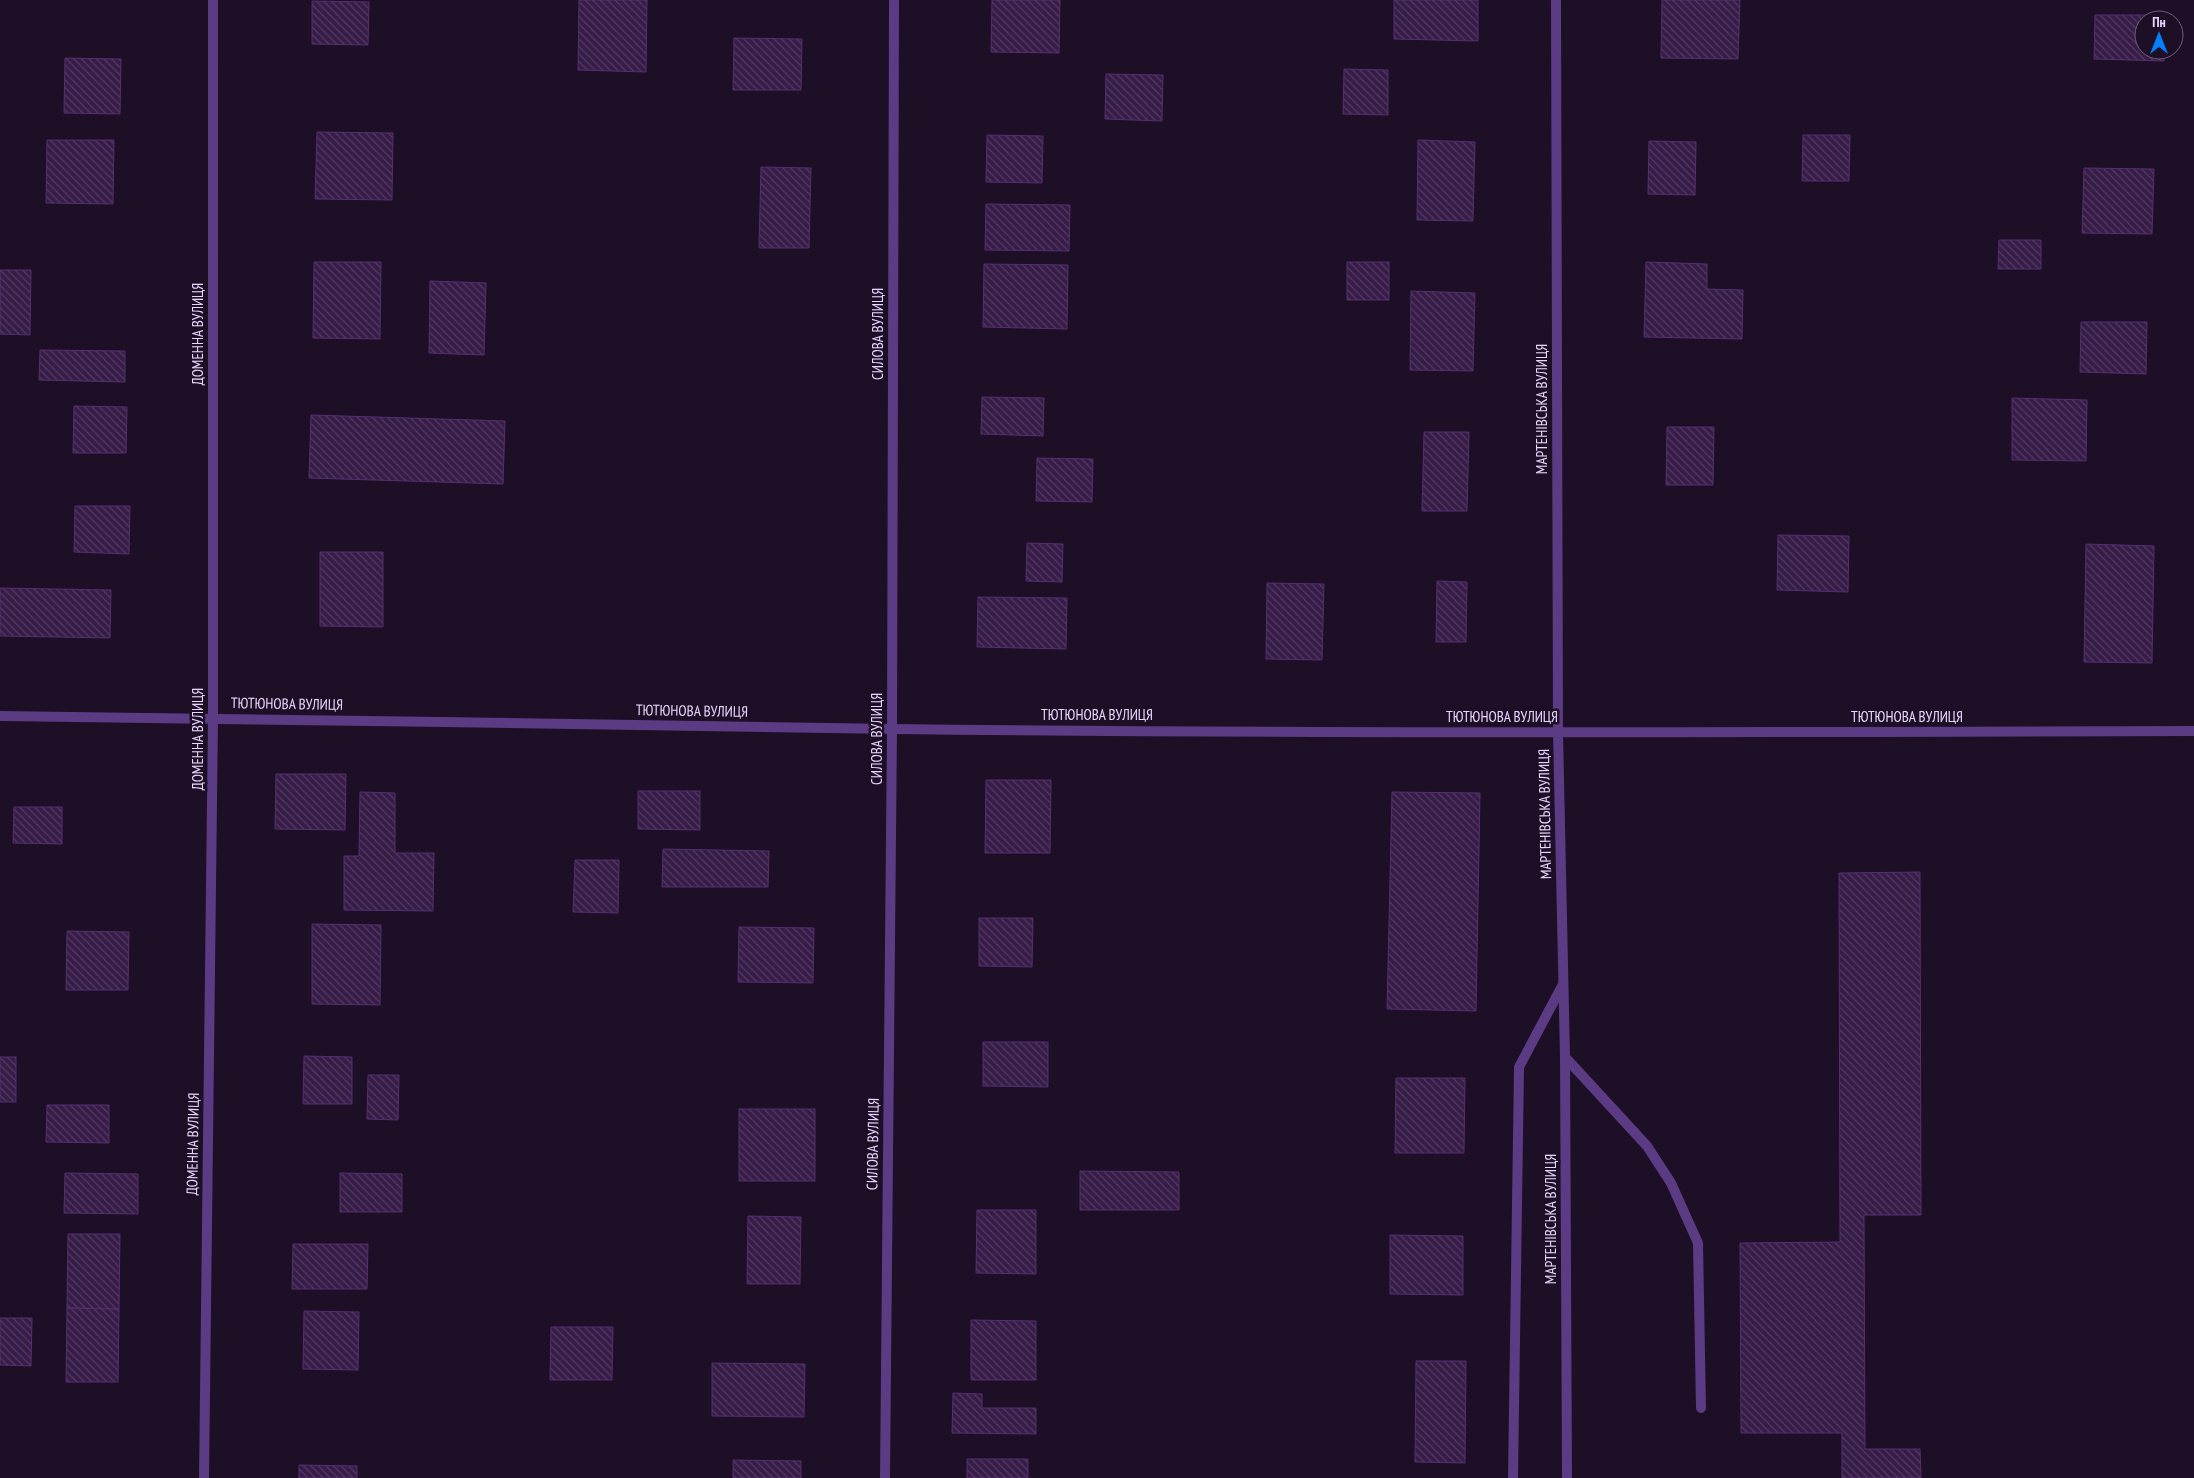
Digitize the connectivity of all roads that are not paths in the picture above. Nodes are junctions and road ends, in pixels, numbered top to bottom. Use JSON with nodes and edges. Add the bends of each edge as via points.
{"nodes":[{"id":1,"x":213,"y":0,"type":"edge"},
{"id":2,"x":894,"y":0,"type":"edge"},
{"id":3,"x":1556,"y":0,"type":"edge"},
{"id":4,"x":0,"y":716,"type":"edge"},
{"id":5,"x":214,"y":717,"type":"junction"},
{"id":6,"x":892,"y":729,"type":"junction"},
{"id":7,"x":1558,"y":732,"type":"junction"},
{"id":8,"x":2194,"y":732,"type":"edge"},
{"id":9,"x":1562,"y":986,"type":"junction"},
{"id":10,"x":1565,"y":1057,"type":"junction"},
{"id":11,"x":1701,"y":1408,"type":"dead end"},
{"id":12,"x":204,"y":1478,"type":"edge"},
{"id":13,"x":885,"y":1478,"type":"edge"},
{"id":14,"x":1513,"y":1478,"type":"edge"},
{"id":15,"x":1567,"y":1478,"type":"edge"}],
"edges":[{"from":1,"to":5,"type":"street","name":"ДОМЕННА ВУЛИЦЯ"},
{"from":2,"to":6,"type":"street","name":"СИЛОВА ВУЛИЦЯ"},
{"from":3,"to":7,"type":"street","name":"МАРТЕНІВСЬКА ВУЛИЦЯ"},
{"from":4,"to":5,"type":"street","name":"ТЮТЮНОВА ВУЛИЦЯ"},
{"from":5,"to":6,"type":"street","name":"ТЮТЮНОВА ВУЛИЦЯ"},
{"from":5,"to":12,"type":"street","name":"ДОМЕННА ВУЛИЦЯ"},
{"from":6,"to":7,"type":"street","name":"ТЮТЮНОВА ВУЛИЦЯ"},
{"from":6,"to":13,"type":"street","name":"СИЛОВА ВУЛИЦЯ"},
{"from":7,"to":8,"type":"street","name":"ТЮТЮНОВА ВУЛИЦЯ"},
{"from":7,"to":9,"type":"street","name":"МАРТЕНІВСЬКА ВУЛИЦЯ"},
{"from":9,"to":10,"type":"street","name":"МАРТЕНІВСЬКА ВУЛИЦЯ"},
{"from":9,"to":14,"type":"street","via":[[1519,1067]]},
{"from":10,"to":11,"type":"street","via":[[1647,1146],[1671,1183],[1698,1243]]},
{"from":10,"to":15,"type":"street","name":"МАРТЕНІВСЬКА ВУЛИЦЯ"}]}
